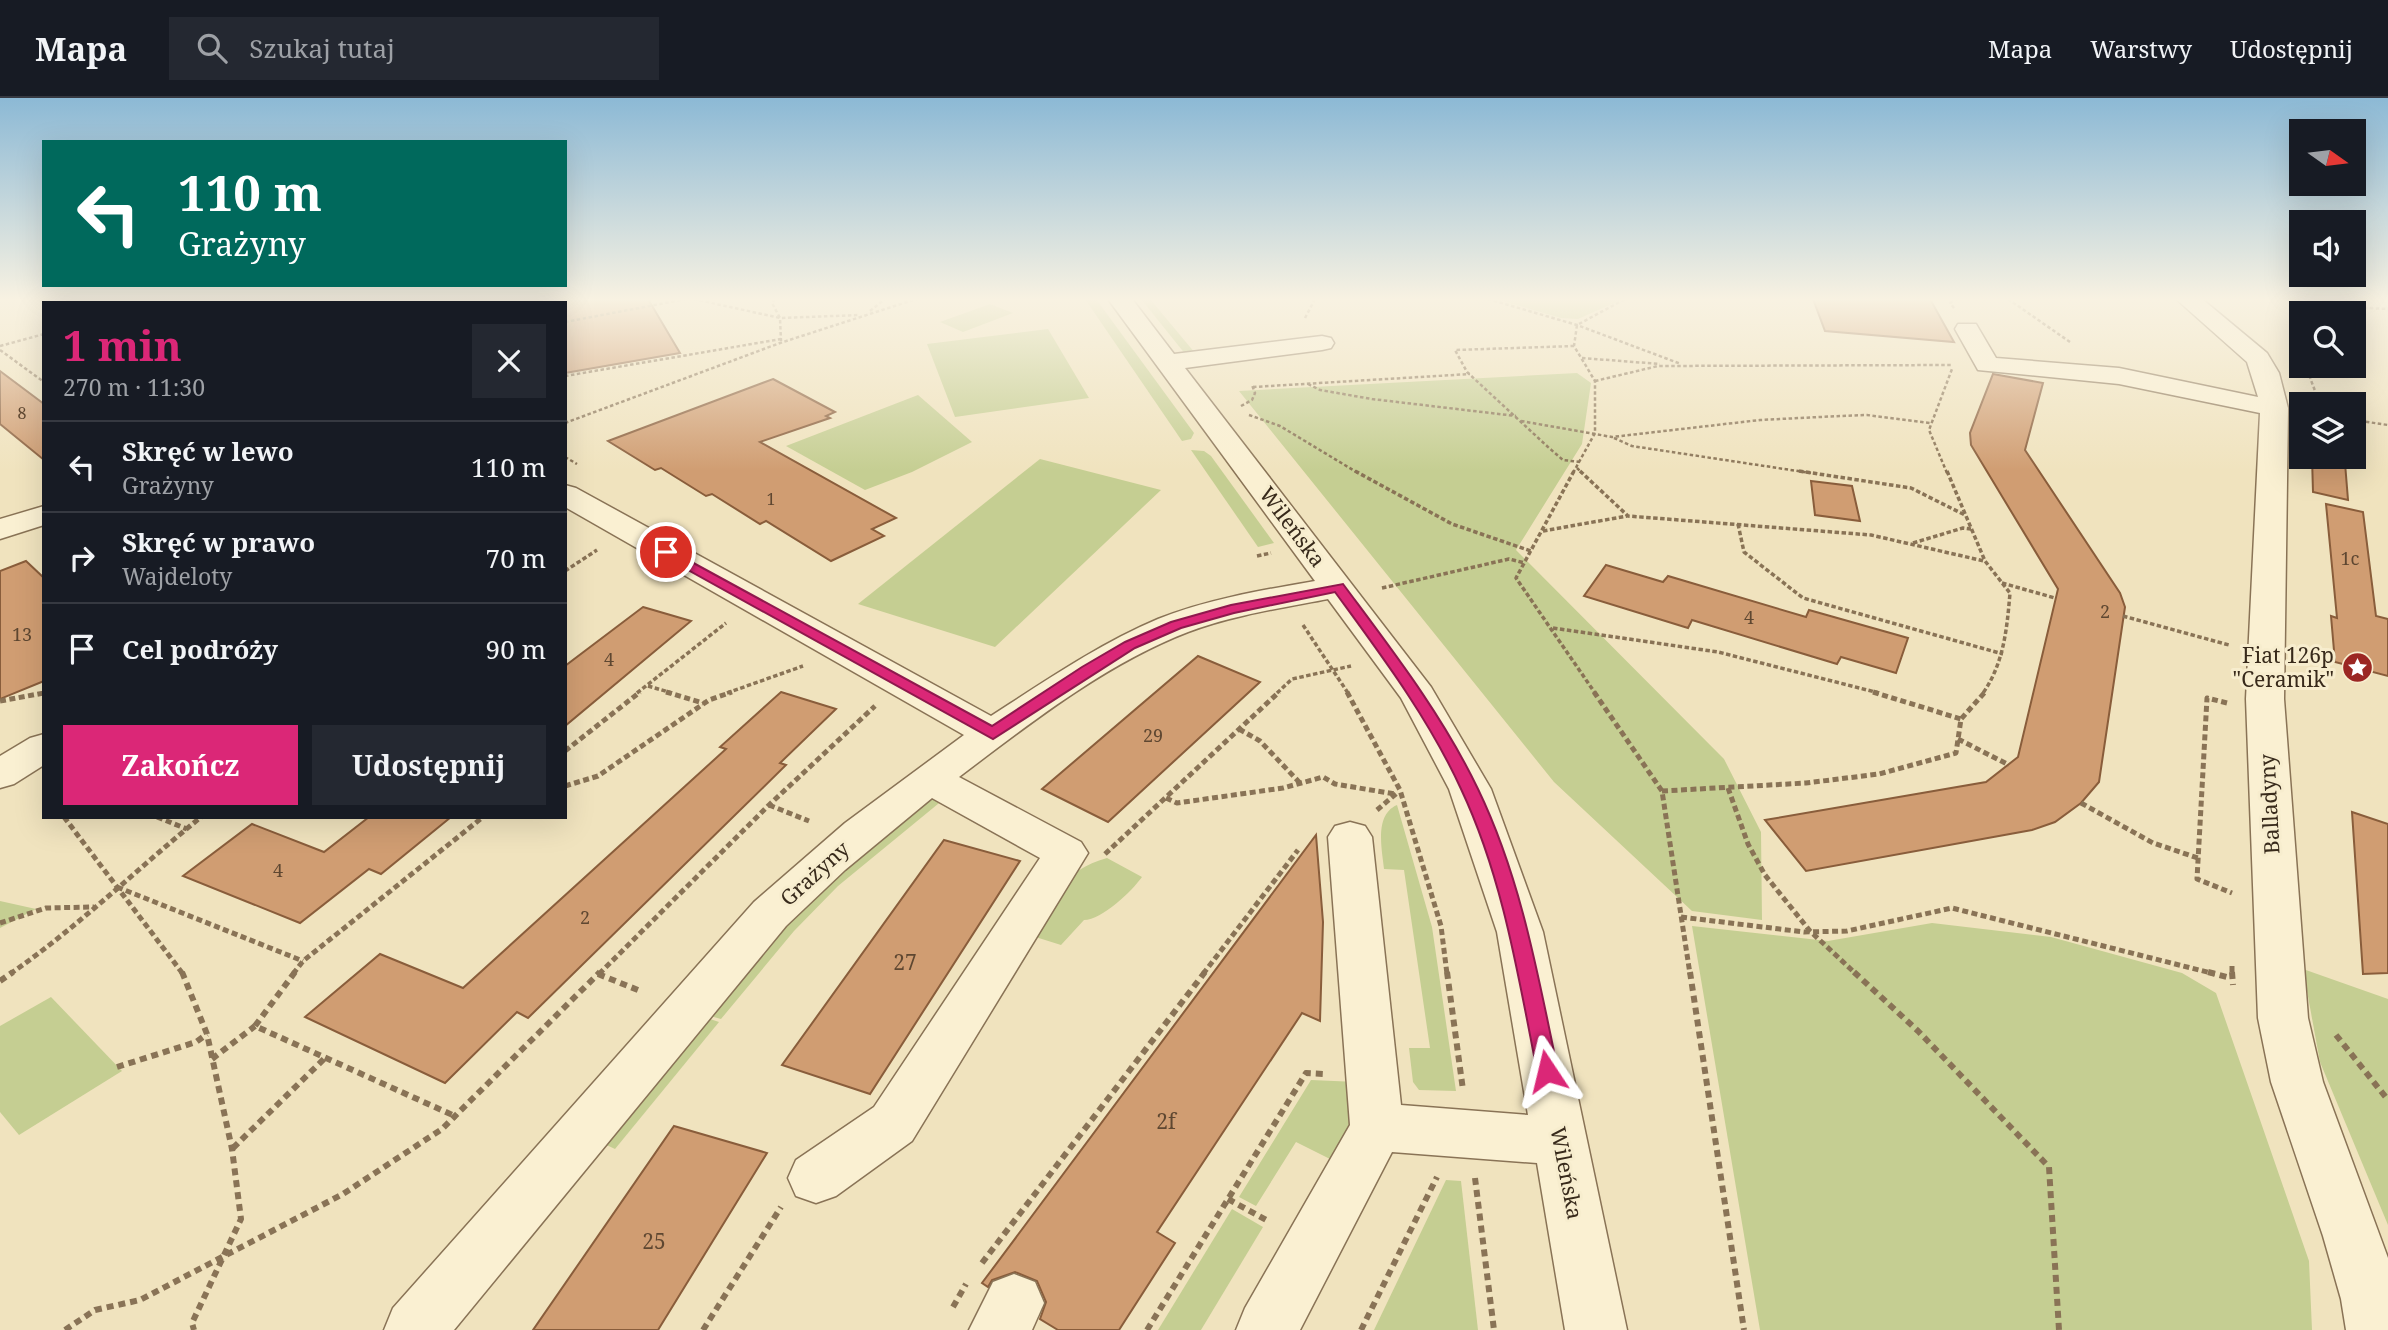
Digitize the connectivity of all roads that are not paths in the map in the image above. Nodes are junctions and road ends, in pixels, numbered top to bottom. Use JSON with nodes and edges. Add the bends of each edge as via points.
{"nodes":[{"id":1,"x":1164,"y":356,"type":"edge"},
{"id":2,"x":1213,"y":356,"type":"edge"},
{"id":3,"x":1982,"y":356,"type":"edge"},
{"id":4,"x":2256,"y":356,"type":"edge"},
{"id":5,"x":1168,"y":362,"type":"junction"},
{"id":6,"x":2274,"y":408,"type":"junction"},
{"id":7,"x":571,"y":479,"type":"edge"},
{"id":8,"x":42,"y":516,"type":"edge"},
{"id":9,"x":0,"y":529,"type":"edge"},
{"id":10,"x":1358,"y":588,"type":"junction"},
{"id":11,"x":993,"y":734,"type":"junction"},
{"id":12,"x":42,"y":748,"type":"edge"},
{"id":13,"x":0,"y":774,"type":"edge"},
{"id":14,"x":930,"y":779,"type":"junction"},
{"id":15,"x":1362,"y":829,"type":"road end"},
{"id":16,"x":1377,"y":1128,"type":"junction"},
{"id":17,"x":1560,"y":1141,"type":"junction"},
{"id":18,"x":816,"y":1178,"type":"road end"},
{"id":19,"x":415,"y":1330,"type":"edge"},
{"id":20,"x":1267,"y":1330,"type":"edge"},
{"id":21,"x":1596,"y":1330,"type":"edge"},
{"id":22,"x":2377,"y":1330,"type":"edge"}],
"edges":[{"from":1,"to":5,"type":"street","name":"Wileńska"},
{"from":2,"to":5,"type":"street"},
{"from":3,"to":6,"type":"street","via":[[1987,365],[2119,376]]},
{"from":4,"to":6,"type":"street","name":"Balladyny","via":[[2266,373]]},
{"from":5,"to":10,"type":"street","name":"Wileńska"},
{"from":6,"to":22,"type":"street","name":"Balladyny","via":[[2265,699],[2283,1018],[2303,1107],[2348,1220]]},
{"from":7,"to":11,"type":"street"},
{"from":8,"to":9,"type":"street"},
{"from":10,"to":11,"type":"street","name":"Grażyny","via":[[1231,609],[1176,625],[1087,670]]},
{"from":10,"to":17,"type":"street","name":"Wileńska","via":[[1391,658],[1438,729],[1470,789],[1503,877],[1520,932]]},
{"from":11,"to":14,"type":"street","name":"Grażyny"},
{"from":12,"to":13,"type":"street"},
{"from":14,"to":18,"type":"street","via":[[1066,853],[893,1124]]},
{"from":14,"to":19,"type":"street","name":"Grażyny","via":[[817,869],[770,914]]},
{"from":15,"to":16,"type":"street"},
{"from":16,"to":17,"type":"street"},
{"from":16,"to":20,"type":"street"},
{"from":17,"to":21,"type":"street","name":"Wileńska"}]}
